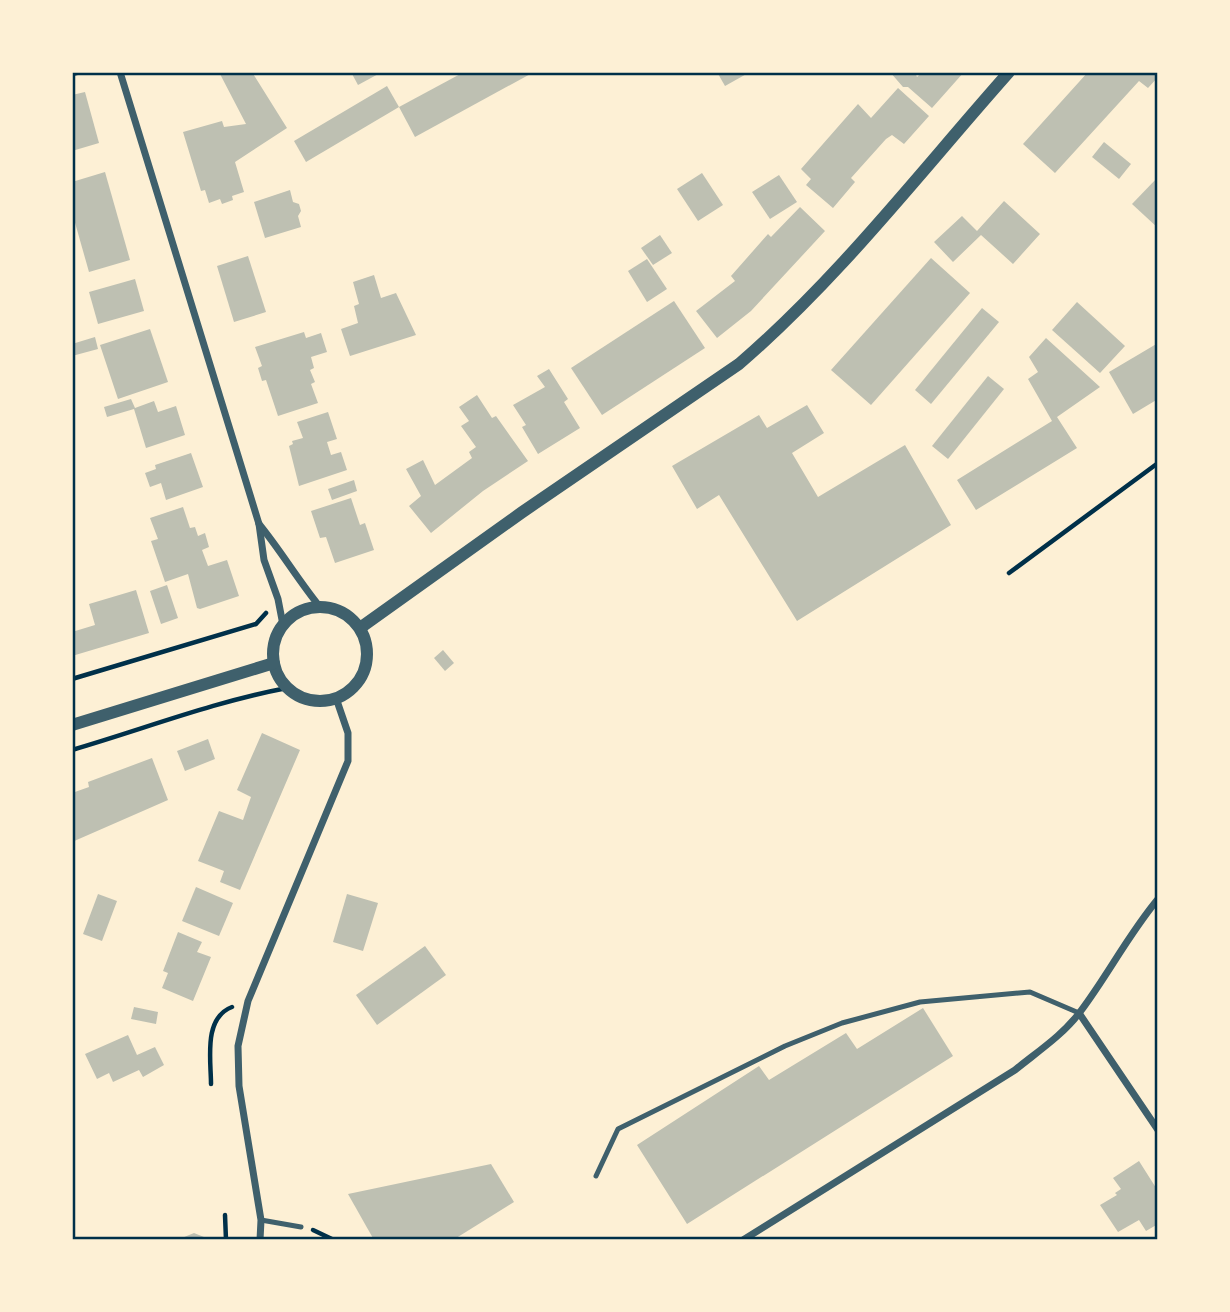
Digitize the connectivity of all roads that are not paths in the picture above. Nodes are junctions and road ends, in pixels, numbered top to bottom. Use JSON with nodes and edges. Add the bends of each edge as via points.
{"nodes":[{"id":1,"x":79,"y":72,"type":"edge"},
{"id":2,"x":120,"y":72,"type":"edge"},
{"id":3,"x":1009,"y":72,"type":"edge"},
{"id":4,"x":72,"y":74,"type":"edge"},
{"id":5,"x":259,"y":524,"type":"junction"},
{"id":6,"x":320,"y":607,"type":"junction"},
{"id":7,"x":282,"y":625,"type":"junction"},
{"id":8,"x":360,"y":628,"type":"junction"},
{"id":9,"x":274,"y":663,"type":"junction"},
{"id":10,"x":335,"y":698,"type":"junction"},
{"id":11,"x":72,"y":725,"type":"edge"},
{"id":12,"x":1158,"y":899,"type":"edge"},
{"id":13,"x":1079,"y":1013,"type":"junction"},
{"id":14,"x":1158,"y":1129,"type":"edge"},
{"id":15,"x":596,"y":1176,"type":"dead end"},
{"id":16,"x":261,"y":1220,"type":"junction"},
{"id":17,"x":301,"y":1227,"type":"road end"},
{"id":18,"x":260,"y":1240,"type":"edge"},
{"id":19,"x":743,"y":1240,"type":"edge"}],
"edges":[{"from":1,"to":4,"type":"lane"},
{"from":2,"to":5,"type":"street"},
{"from":3,"to":8,"type":"street","via":[[858,248],[766,341]]},
{"from":5,"to":6,"type":"street"},
{"from":5,"to":7,"type":"street"},
{"from":6,"to":7,"type":"street","via":[[299,612]]},
{"from":6,"to":8,"type":"street","via":[[335,609]]},
{"from":7,"to":9,"type":"street","via":[[273,650]]},
{"from":8,"to":10,"type":"street","via":[[367,655],[365,669],[348,691]]},
{"from":9,"to":10,"type":"street","via":[[287,688],[310,699]]},
{"from":9,"to":11,"type":"street"},
{"from":10,"to":16,"type":"street","via":[[348,733],[348,761],[248,1001],[238,1046],[239,1086]]},
{"from":12,"to":13,"type":"street"},
{"from":13,"to":14,"type":"street"},
{"from":13,"to":15,"type":"lane","via":[[1030,992],[919,1002],[842,1023],[785,1046],[618,1129]]},
{"from":13,"to":19,"type":"street","via":[[1054,1040],[1015,1070]]},
{"from":16,"to":17,"type":"lane"},
{"from":16,"to":18,"type":"street"}]}
